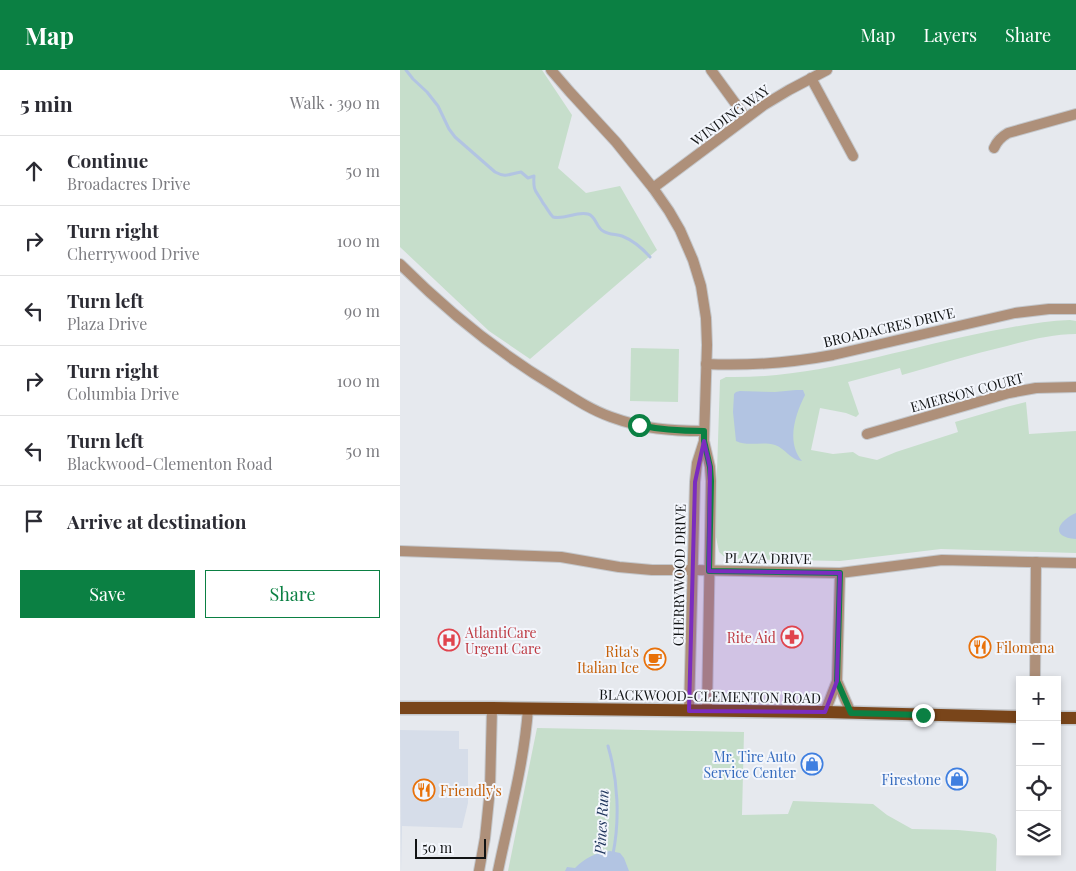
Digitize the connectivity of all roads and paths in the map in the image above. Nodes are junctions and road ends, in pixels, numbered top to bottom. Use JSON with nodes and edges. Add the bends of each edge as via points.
{"nodes":[{"id":1,"x":551,"y":70,"type":"edge"},
{"id":2,"x":711,"y":70,"type":"edge"},
{"id":3,"x":827,"y":70,"type":"edge"},
{"id":4,"x":811,"y":78,"type":"junction"},
{"id":5,"x":1076,"y":114,"type":"edge"},
{"id":6,"x":746,"y":118,"type":"junction"},
{"id":7,"x":994,"y":148,"type":"dead end"},
{"id":8,"x":853,"y":156,"type":"dead end"},
{"id":9,"x":653,"y":188,"type":"junction"},
{"id":10,"x":400,"y":264,"type":"edge"},
{"id":11,"x":1076,"y":309,"type":"edge"},
{"id":12,"x":706,"y":364,"type":"junction"},
{"id":13,"x":1076,"y":387,"type":"edge"},
{"id":14,"x":867,"y":434,"type":"dead end"},
{"id":15,"x":704,"y":436,"type":"junction"},
{"id":16,"x":400,"y":551,"type":"edge"},
{"id":17,"x":1036,"y":562,"type":"junction"},
{"id":18,"x":1076,"y":563,"type":"edge"},
{"id":19,"x":693,"y":570,"type":"junction"},
{"id":20,"x":709,"y":571,"type":"junction"},
{"id":21,"x":840,"y":573,"type":"junction"},
{"id":22,"x":1034,"y":676,"type":"edge"},
{"id":23,"x":837,"y":681,"type":"junction"},
{"id":24,"x":400,"y":708,"type":"edge"},
{"id":25,"x":492,"y":708,"type":"junction"},
{"id":26,"x":528,"y":709,"type":"junction"},
{"id":27,"x":689,"y":710,"type":"junction"},
{"id":28,"x":707,"y":711,"type":"junction"},
{"id":29,"x":825,"y":712,"type":"junction"},
{"id":30,"x":851,"y":713,"type":"junction"},
{"id":31,"x":1016,"y":716,"type":"edge"},
{"id":32,"x":1061,"y":718,"type":"edge"},
{"id":33,"x":1076,"y":718,"type":"edge"},
{"id":34,"x":479,"y":871,"type":"edge"},
{"id":35,"x":498,"y":871,"type":"edge"}],
"edges":[{"from":1,"to":9,"type":"street","name":"CHERRYWOOD DRIVE"},
{"from":2,"to":6,"type":"street"},
{"from":3,"to":4,"type":"street","name":"WINDING WAY"},
{"from":4,"to":6,"type":"street","name":"WINDING WAY"},
{"from":4,"to":8,"type":"street"},
{"from":5,"to":7,"type":"street","via":[[1008,133]]},
{"from":6,"to":9,"type":"street","name":"WINDING WAY"},
{"from":9,"to":12,"type":"street","name":"CHERRYWOOD DRIVE","via":[[680,230],[696,268],[705,306]]},
{"from":10,"to":15,"type":"street","via":[[456,317],[502,353],[595,410],[625,422]]},
{"from":11,"to":12,"type":"street","name":"BROADACRES DRIVE","via":[[1015,313],[807,359],[758,364]]},
{"from":12,"to":15,"type":"street","name":"CHERRYWOOD DRIVE"},
{"from":13,"to":14,"type":"street","name":"EMERSON COURT","via":[[1036,388],[1009,393]]},
{"from":15,"to":19,"type":"street","name":"CHERRYWOOD DRIVE","via":[[696,474]]},
{"from":15,"to":20,"type":"street","name":"CHERRYWOOD DRIVE","via":[[711,481]]},
{"from":16,"to":19,"type":"street","name":"PLAZA DRIVE","via":[[561,557],[619,567]]},
{"from":17,"to":18,"type":"street","name":"PLAZA DRIVE"},
{"from":17,"to":21,"type":"street","name":"PLAZA DRIVE","via":[[942,560]]},
{"from":17,"to":22,"type":"street"},
{"from":19,"to":20,"type":"street","name":"PLAZA DRIVE"},
{"from":19,"to":27,"type":"street","name":"CHERRYWOOD DRIVE"},
{"from":20,"to":21,"type":"street","name":"PLAZA DRIVE"},
{"from":20,"to":28,"type":"street","name":"CHERRYWOOD DRIVE"},
{"from":21,"to":23,"type":"street"},
{"from":23,"to":29,"type":"street"},
{"from":23,"to":30,"type":"street"},
{"from":24,"to":25,"type":"main road","name":"BLACKWOOD-CLEMENTON ROAD"},
{"from":25,"to":26,"type":"main road","name":"BLACKWOOD-CLEMENTON ROAD"},
{"from":25,"to":34,"type":"street","via":[[490,789]]},
{"from":26,"to":27,"type":"main road","name":"BLACKWOOD-CLEMENTON ROAD"},
{"from":26,"to":35,"type":"street","via":[[520,767]]},
{"from":27,"to":28,"type":"main road","name":"BLACKWOOD-CLEMENTON ROAD"},
{"from":28,"to":29,"type":"main road","name":"BLACKWOOD-CLEMENTON ROAD"},
{"from":29,"to":30,"type":"main road","name":"BLACKWOOD-CLEMENTON ROAD"},
{"from":30,"to":31,"type":"main road","name":"BLACKWOOD-CLEMENTON ROAD"},
{"from":32,"to":33,"type":"main road"}]}
